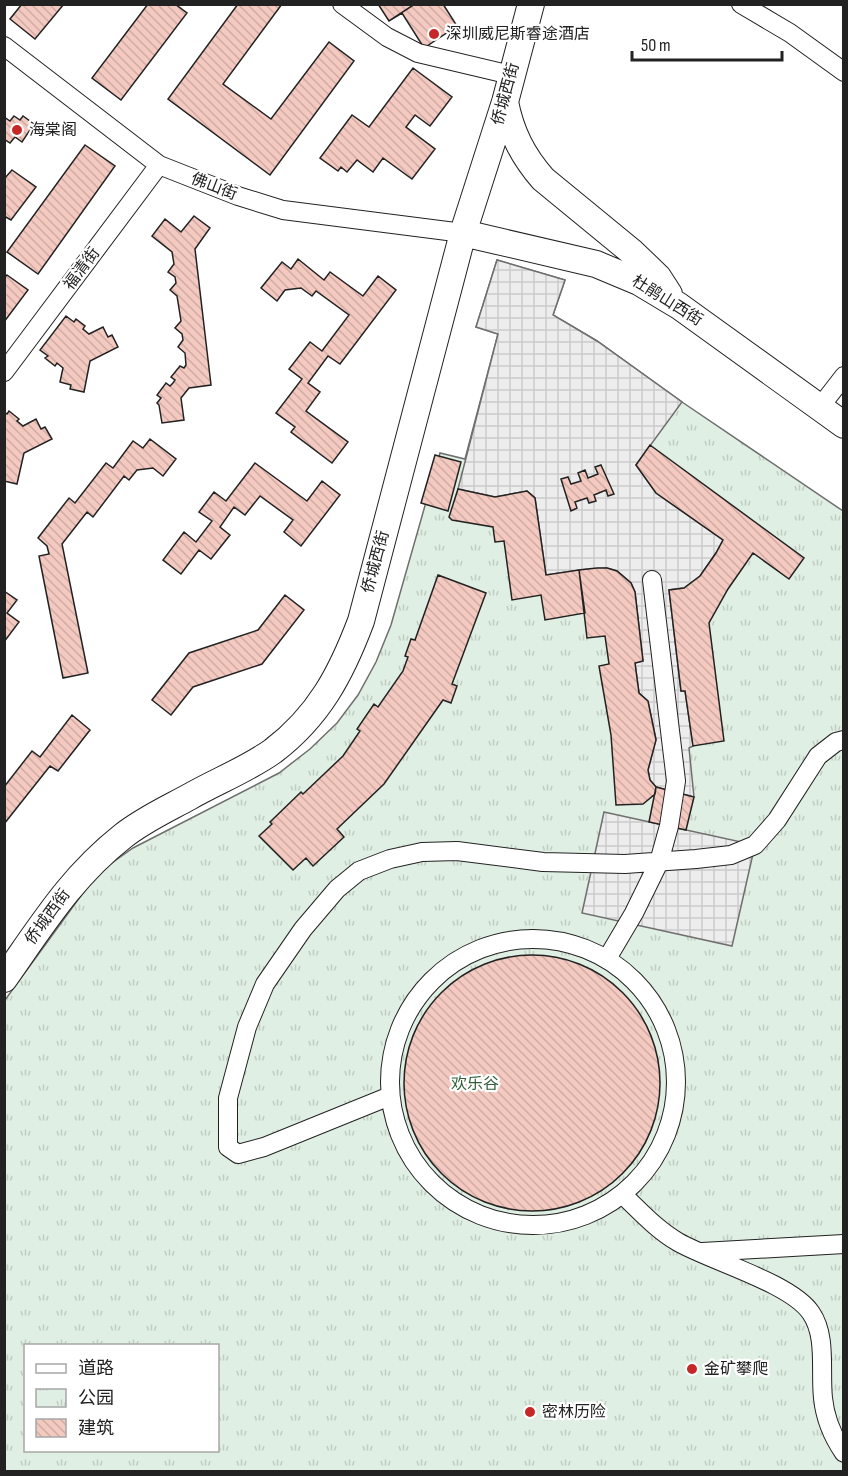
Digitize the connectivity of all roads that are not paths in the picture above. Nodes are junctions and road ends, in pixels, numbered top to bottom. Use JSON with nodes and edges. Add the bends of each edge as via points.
{"nodes":[{"id":1,"x":342,"y":4,"type":"edge"},
{"id":2,"x":531,"y":4,"type":"edge"},
{"id":3,"x":741,"y":4,"type":"edge"},
{"id":4,"x":4,"y":46,"type":"edge"},
{"id":5,"x":843,"y":72,"type":"edge"},
{"id":6,"x":511,"y":75,"type":"junction"},
{"id":7,"x":505,"y":102,"type":"junction"},
{"id":8,"x":159,"y":165,"type":"junction"},
{"id":9,"x":463,"y":233,"type":"junction"},
{"id":10,"x":679,"y":306,"type":"junction"},
{"id":11,"x":4,"y":372,"type":"edge"},
{"id":12,"x":843,"y":376,"type":"edge"},
{"id":13,"x":820,"y":407,"type":"junction"},
{"id":14,"x":843,"y":425,"type":"edge"},
{"id":15,"x":652,"y":580,"type":"dead end"},
{"id":16,"x":843,"y":740,"type":"edge"},
{"id":17,"x":659,"y":862,"type":"junction"},
{"id":18,"x":608,"y":957,"type":"junction"},
{"id":19,"x":4,"y":979,"type":"edge"},
{"id":20,"x":390,"y":1096,"type":"junction"},
{"id":21,"x":622,"y":1194,"type":"junction"},
{"id":22,"x":843,"y":1244,"type":"edge"},
{"id":23,"x":698,"y":1252,"type":"junction"},
{"id":24,"x":843,"y":1453,"type":"edge"}],
"edges":[{"from":1,"to":6,"type":"street","via":[[387,37],[418,53]]},
{"from":2,"to":6,"type":"street","name":"侨城西街"},
{"from":3,"to":5,"type":"street"},
{"from":4,"to":8,"type":"street","name":"佛山街"},
{"from":6,"to":7,"type":"street","name":"侨城西街"},
{"from":7,"to":9,"type":"street","name":"侨城西街"},
{"from":7,"to":10,"type":"street","via":[[514,137],[531,165],[649,267]]},
{"from":8,"to":9,"type":"street","name":"佛山街","via":[[283,210]]},
{"from":8,"to":11,"type":"street","name":"福清街"},
{"from":9,"to":10,"type":"street","name":"杜鹃山西街","via":[[596,264],[639,282]]},
{"from":9,"to":19,"type":"street","name":"侨城西街","via":[[361,621],[346,662],[324,699],[272,752],[161,812],[95,860],[67,889]]},
{"from":10,"to":13,"type":"street","name":"杜鹃山西街"},
{"from":12,"to":13,"type":"street"},
{"from":13,"to":14,"type":"street","name":"杜鹃山西街"},
{"from":15,"to":17,"type":"street","via":[[676,781]]},
{"from":16,"to":17,"type":"street","via":[[818,756],[777,820],[755,845],[731,855]]},
{"from":17,"to":18,"type":"street"},
{"from":17,"to":20,"type":"street","via":[[552,862],[457,851],[422,852],[360,871],[337,889],[265,984],[247,1028],[228,1098],[228,1147],[238,1154],[264,1148]]},
{"from":18,"to":20,"type":"street","via":[[571,942],[532,937],[492,943],[456,960],[426,986],[404,1019],[391,1057]]},
{"from":18,"to":21,"type":"street","via":[[643,987],[667,1027],[677,1072],[672,1118],[654,1160]]},
{"from":20,"to":21,"type":"street","via":[[398,1132],[415,1165],[437,1190],[466,1210],[498,1222],[541,1226],[584,1216]]},
{"from":21,"to":23,"type":"street","via":[[676,1241]]},
{"from":22,"to":23,"type":"street"},
{"from":23,"to":24,"type":"street","via":[[782,1290],[810,1310],[820,1339],[823,1400],[830,1428]]}]}
